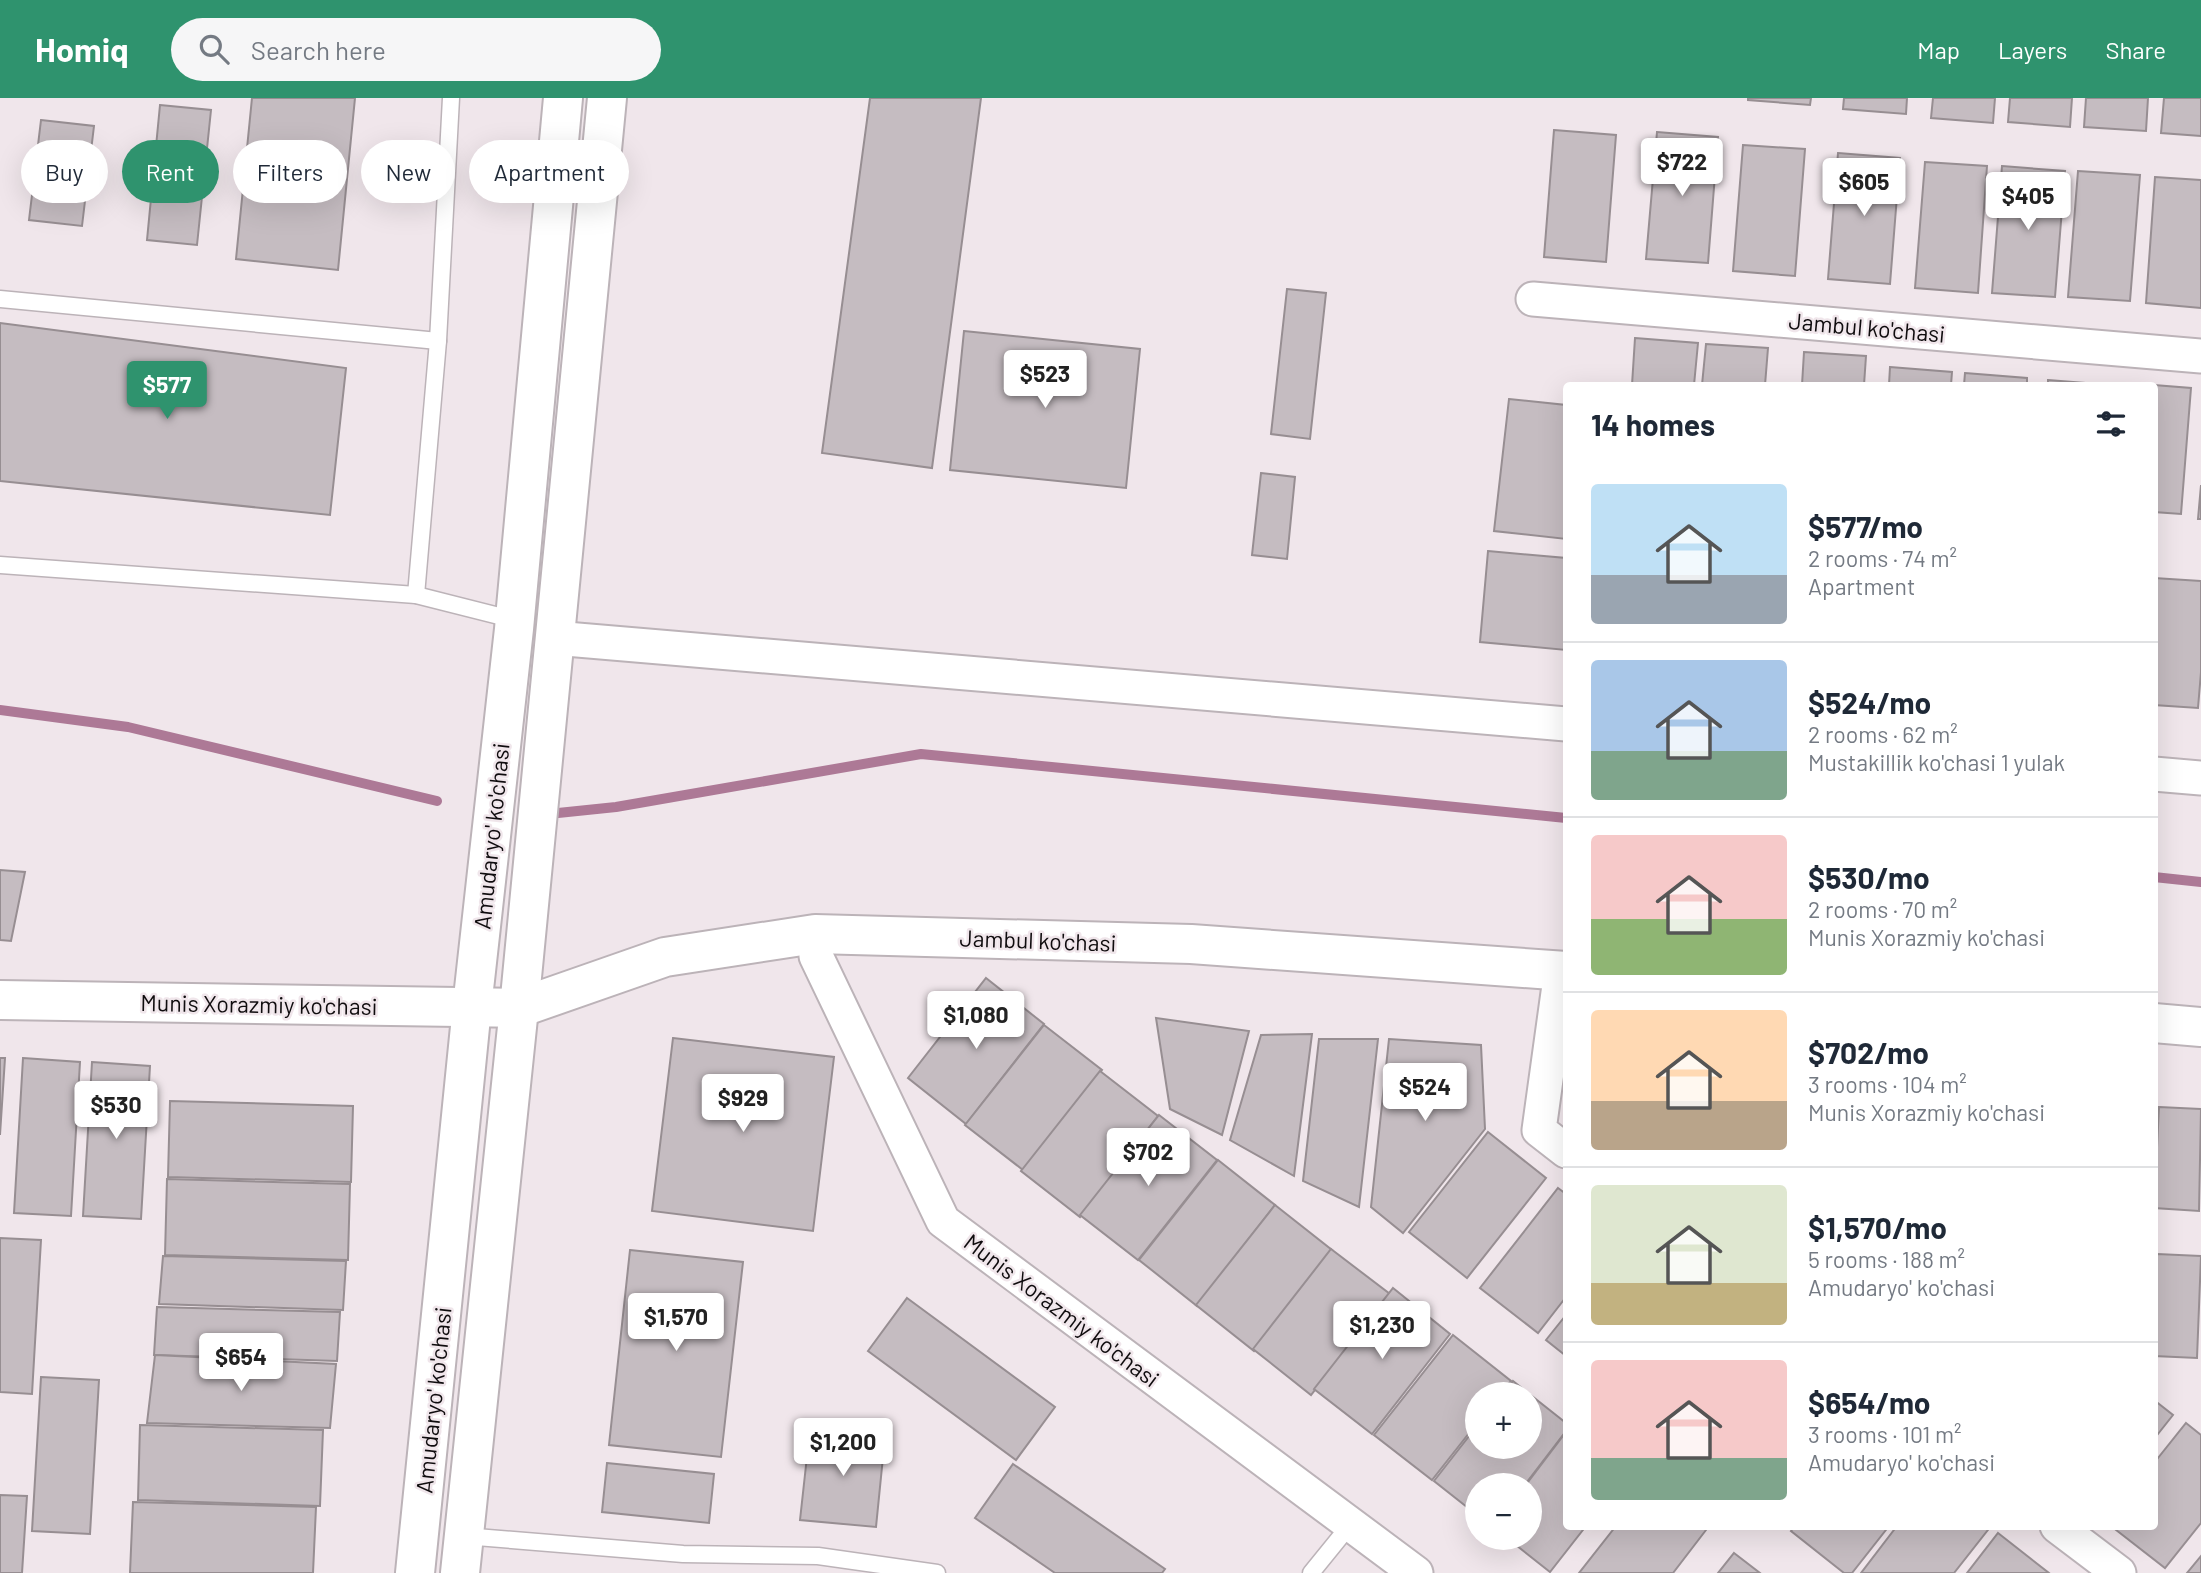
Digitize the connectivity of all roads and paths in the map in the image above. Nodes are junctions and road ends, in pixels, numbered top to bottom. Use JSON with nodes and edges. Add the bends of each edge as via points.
{"nodes":[{"id":1,"x":451,"y":98,"type":"edge"},
{"id":2,"x":563,"y":98,"type":"edge"},
{"id":3,"x":607,"y":98,"type":"edge"},
{"id":4,"x":0,"y":299,"type":"edge"},
{"id":5,"x":1533,"y":299,"type":"dead end"},
{"id":6,"x":438,"y":341,"type":"junction"},
{"id":7,"x":2201,"y":356,"type":"edge"},
{"id":8,"x":0,"y":565,"type":"edge"},
{"id":9,"x":416,"y":595,"type":"junction"},
{"id":10,"x":515,"y":620,"type":"junction"},
{"id":11,"x":554,"y":638,"type":"junction"},
{"id":12,"x":1563,"y":724,"type":"edge"},
{"id":13,"x":2158,"y":774,"type":"edge"},
{"id":14,"x":2201,"y":778,"type":"edge"},
{"id":15,"x":817,"y":956,"type":"dead end"},
{"id":16,"x":1563,"y":971,"type":"edge"},
{"id":17,"x":1563,"y":977,"type":"edge"},
{"id":18,"x":0,"y":1000,"type":"edge"},
{"id":19,"x":471,"y":1007,"type":"junction"},
{"id":20,"x":519,"y":1008,"type":"junction"},
{"id":21,"x":2158,"y":1023,"type":"edge"},
{"id":22,"x":2201,"y":1027,"type":"edge"},
{"id":23,"x":1563,"y":1149,"type":"edge"},
{"id":24,"x":1350,"y":1525,"type":"junction"},
{"id":25,"x":2062,"y":1530,"type":"edge"},
{"id":26,"x":462,"y":1555,"type":"edge"},
{"id":27,"x":415,"y":1573,"type":"edge"},
{"id":28,"x":937,"y":1573,"type":"edge"},
{"id":29,"x":1311,"y":1573,"type":"edge"},
{"id":30,"x":1416,"y":1573,"type":"edge"},
{"id":31,"x":2119,"y":1573,"type":"edge"}],
"edges":[{"from":1,"to":6,"type":"lane"},
{"from":2,"to":10,"type":"street","name":"Amudaryo' ko'chasi"},
{"from":3,"to":11,"type":"street","name":"Amudaryo' ko'chasi"},
{"from":4,"to":6,"type":"lane"},
{"from":5,"to":7,"type":"street","name":"Jambul ko'chasi"},
{"from":6,"to":9,"type":"lane"},
{"from":8,"to":9,"type":"lane"},
{"from":9,"to":10,"type":"lane"},
{"from":10,"to":19,"type":"street","name":"Amudaryo' ko'chasi"},
{"from":11,"to":12,"type":"street"},
{"from":11,"to":20,"type":"street","name":"Amudaryo' ko'chasi"},
{"from":13,"to":14,"type":"street"},
{"from":15,"to":24,"type":"street","name":"Munis Xorazmiy ko'chasi","via":[[943,1221]]},
{"from":16,"to":20,"type":"street","name":"Jambul ko'chasi","via":[[1191,944],[815,934],[664,957]]},
{"from":17,"to":23,"type":"street","via":[[1539,1130]]},
{"from":18,"to":19,"type":"street","name":"Munis Xorazmiy ko'chasi"},
{"from":19,"to":20,"type":"street","name":"Munis Xorazmiy ko'chasi"},
{"from":19,"to":27,"type":"street","name":"Amudaryo' ko'chasi"},
{"from":20,"to":26,"type":"street","name":"Amudaryo' ko'chasi"},
{"from":21,"to":22,"type":"street"},
{"from":24,"to":29,"type":"lane"},
{"from":24,"to":30,"type":"street","name":"Munis Xorazmiy ko'chasi"},
{"from":25,"to":31,"type":"street"},
{"from":26,"to":28,"type":"lane","via":[[818,1556]]}]}
